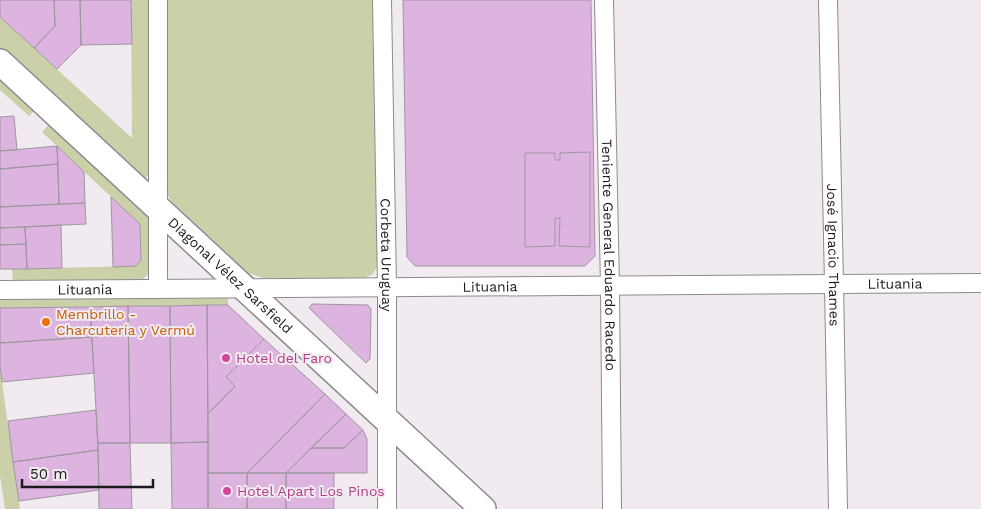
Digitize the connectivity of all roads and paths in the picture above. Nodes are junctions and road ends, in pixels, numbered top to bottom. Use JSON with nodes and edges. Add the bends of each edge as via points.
{"nodes":[{"id":1,"x":158,"y":0,"type":"edge"},
{"id":2,"x":382,"y":0,"type":"edge"},
{"id":3,"x":604,"y":0,"type":"edge"},
{"id":4,"x":828,"y":0,"type":"edge"},
{"id":5,"x":0,"y":62,"type":"edge"},
{"id":6,"x":159,"y":209,"type":"junction"},
{"id":7,"x":981,"y":283,"type":"edge"},
{"id":8,"x":834,"y":284,"type":"junction"},
{"id":9,"x":610,"y":286,"type":"junction"},
{"id":10,"x":244,"y":288,"type":"junction"},
{"id":11,"x":387,"y":288,"type":"junction"},
{"id":12,"x":158,"y":289,"type":"junction"},
{"id":13,"x":0,"y":290,"type":"edge"},
{"id":14,"x":387,"y":420,"type":"junction"},
{"id":15,"x":386,"y":509,"type":"edge"},
{"id":16,"x":483,"y":509,"type":"edge"},
{"id":17,"x":612,"y":509,"type":"edge"},
{"id":18,"x":838,"y":509,"type":"edge"}],
"edges":[{"from":1,"to":6,"type":"street"},
{"from":2,"to":11,"type":"street","name":"Corbeta Uruguay"},
{"from":3,"to":9,"type":"street","name":"Teniente General Eduardo Racedo"},
{"from":4,"to":8,"type":"street","name":"José Ignacio Thames"},
{"from":5,"to":6,"type":"main road","name":"Diagonal Vélez Sarsfield"},
{"from":6,"to":10,"type":"main road","name":"Diagonal Vélez Sarsfield"},
{"from":6,"to":12,"type":"street"},
{"from":7,"to":8,"type":"street","name":"Lituania"},
{"from":8,"to":9,"type":"street","name":"Lituania"},
{"from":8,"to":18,"type":"street","name":"José Ignacio Thames"},
{"from":9,"to":11,"type":"street","name":"Lituania"},
{"from":9,"to":17,"type":"street","name":"Teniente General Eduardo Racedo"},
{"from":10,"to":11,"type":"street","name":"Lituania"},
{"from":10,"to":12,"type":"street","name":"Lituania"},
{"from":10,"to":14,"type":"main road","name":"Diagonal Vélez Sarsfield"},
{"from":11,"to":14,"type":"street","name":"Corbeta Uruguay"},
{"from":12,"to":13,"type":"street","name":"Lituania"},
{"from":14,"to":15,"type":"street","name":"Corbeta Uruguay"},
{"from":14,"to":16,"type":"main road","name":"Diagonal Vélez Sarsfield"}]}
